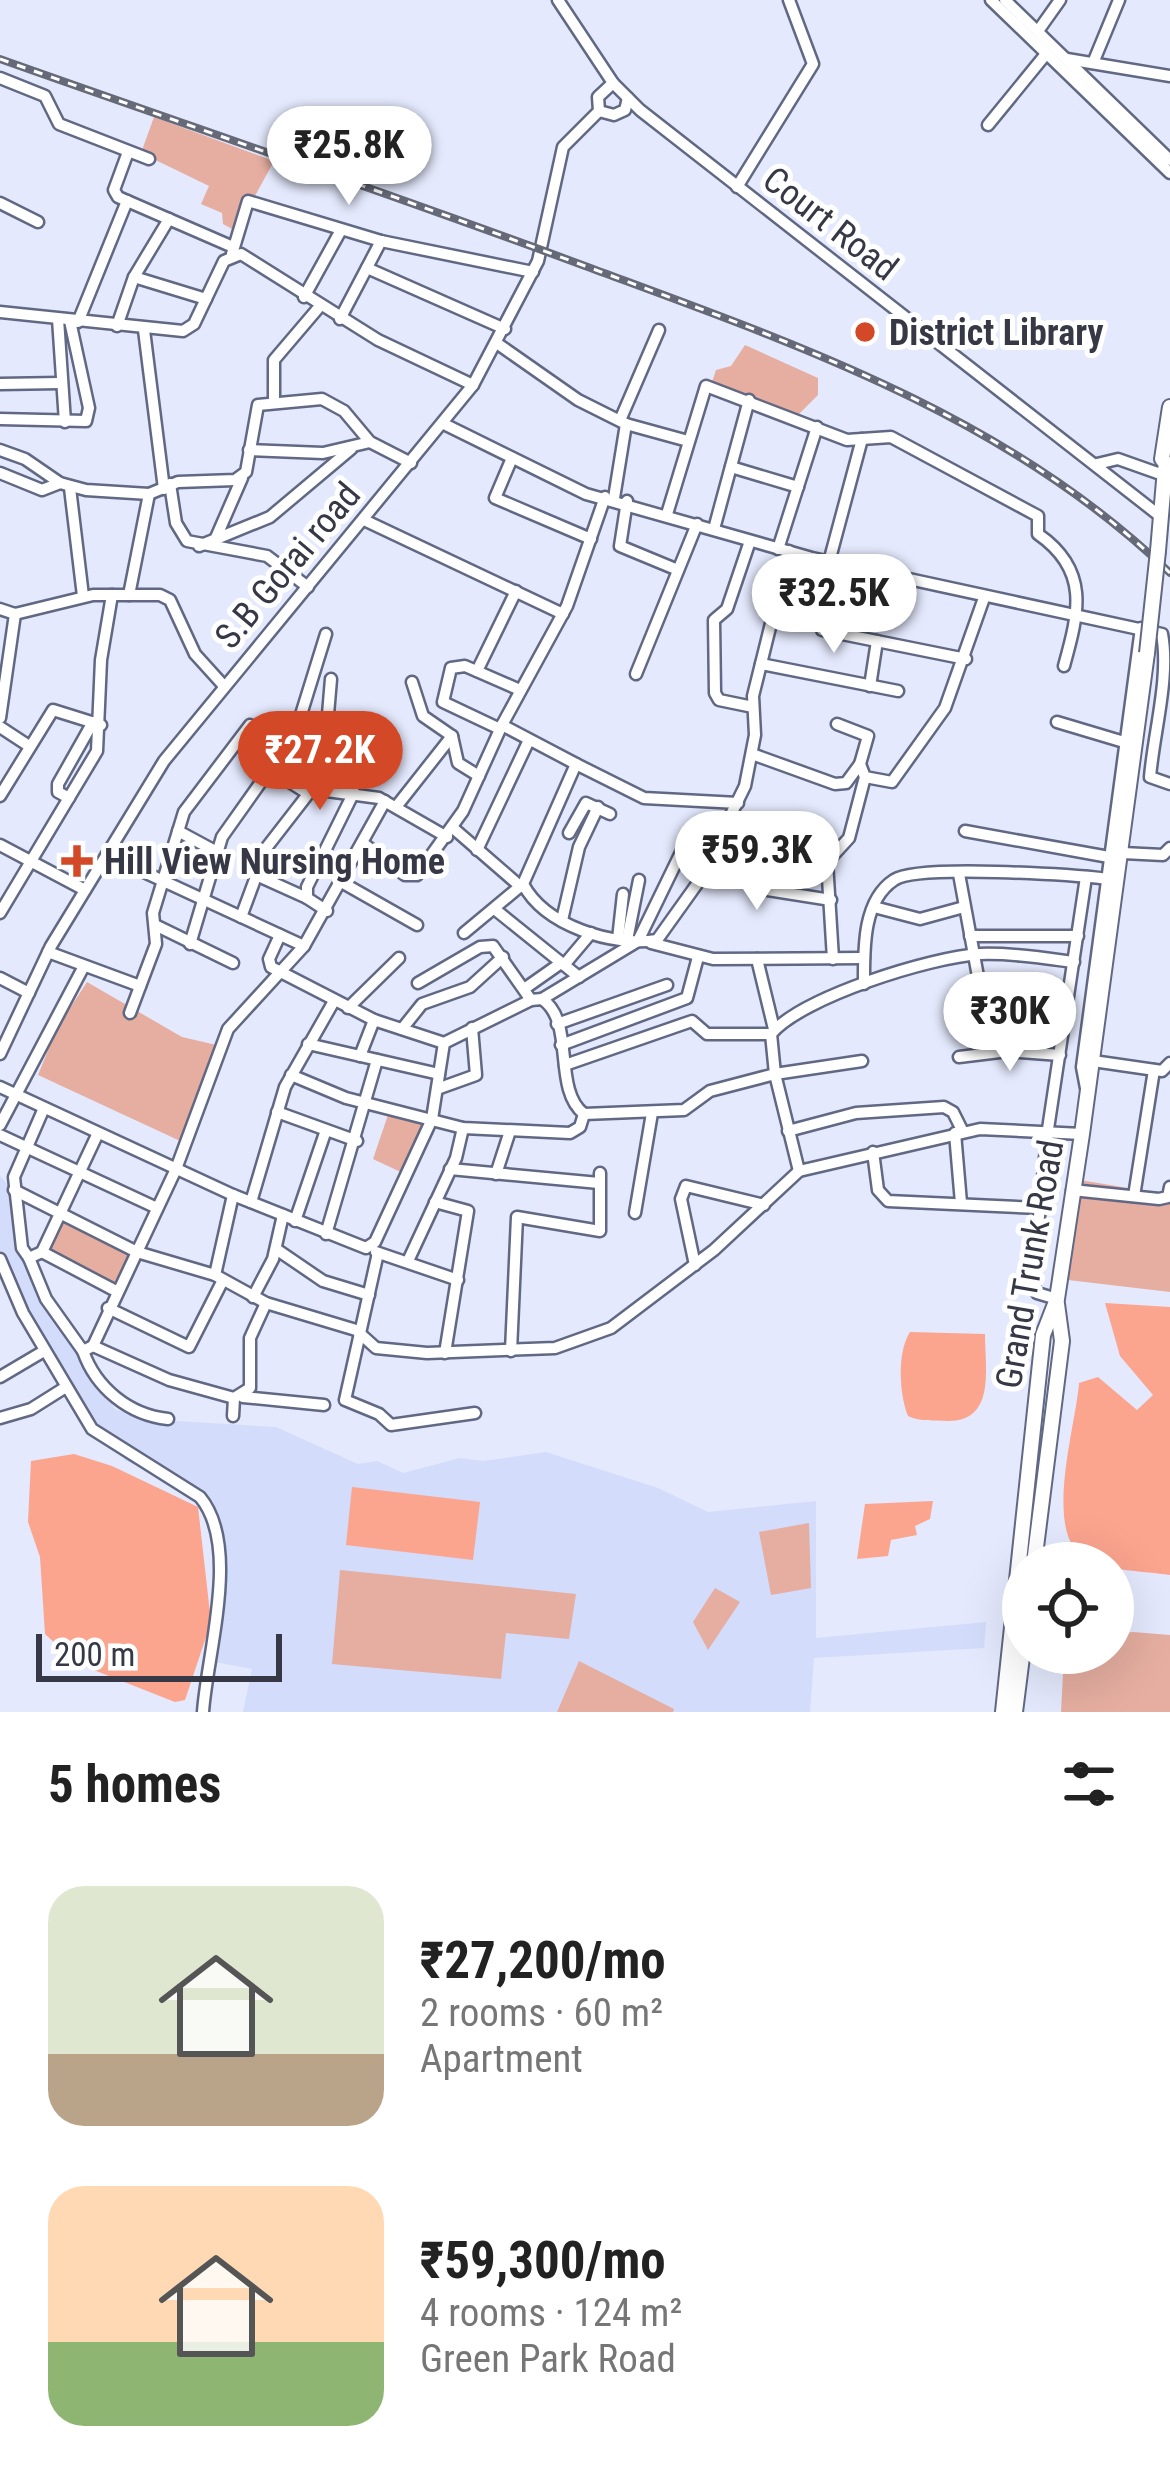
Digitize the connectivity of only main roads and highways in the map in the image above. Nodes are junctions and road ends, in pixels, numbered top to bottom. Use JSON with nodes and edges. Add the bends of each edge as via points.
{"nodes":[{"id":1,"x":1170,"y":407,"type":"edge"},
{"id":2,"x":1166,"y":469,"type":"edge"},
{"id":3,"x":1161,"y":543,"type":"edge"},
{"id":4,"x":1057,"y":1299,"type":"junction"},
{"id":5,"x":1037,"y":1542,"type":"edge"},
{"id":6,"x":1020,"y":1674,"type":"edge"},
{"id":7,"x":1003,"y":1712,"type":"edge"},
{"id":8,"x":1015,"y":1712,"type":"edge"}],
"edges":[{"from":1,"to":2,"type":"main road"},
{"from":2,"to":3,"type":"main road","name":"Grand Trunk Road"},
{"from":3,"to":4,"type":"main road","name":"Grand Trunk Road","bridge":true},
{"from":4,"to":5,"type":"main road","via":[[1062,1341]]},
{"from":4,"to":7,"type":"main road","name":"Grand Trunk Road","via":[[1043,1335]]},
{"from":6,"to":8,"type":"main road"}]}
